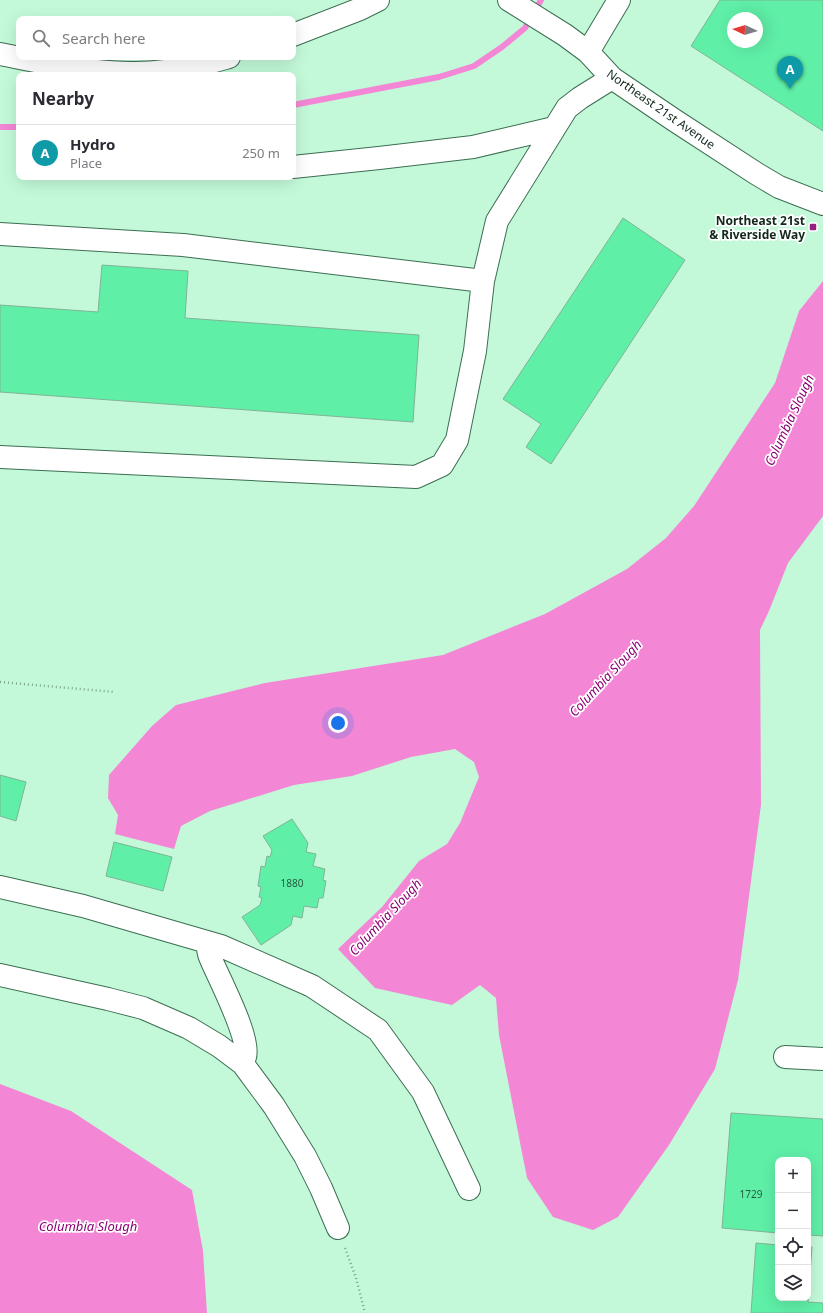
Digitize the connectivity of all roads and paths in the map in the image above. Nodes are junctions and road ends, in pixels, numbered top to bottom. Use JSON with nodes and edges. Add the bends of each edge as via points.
{"nodes":[{"id":1,"x":378,"y":0,"type":"edge"},
{"id":2,"x":509,"y":0,"type":"edge"},
{"id":3,"x":619,"y":0,"type":"edge"},
{"id":4,"x":296,"y":34,"type":"edge"},
{"id":5,"x":588,"y":52,"type":"junction"},
{"id":6,"x":0,"y":54,"type":"edge"},
{"id":7,"x":16,"y":57,"type":"edge"},
{"id":8,"x":32,"y":60,"type":"edge"},
{"id":9,"x":219,"y":60,"type":"edge"},
{"id":10,"x":110,"y":72,"type":"edge"},
{"id":11,"x":166,"y":72,"type":"edge"},
{"id":12,"x":612,"y":78,"type":"junction"},
{"id":13,"x":554,"y":128,"type":"junction"},
{"id":14,"x":296,"y":167,"type":"edge"},
{"id":15,"x":816,"y":201,"type":"edge"},
{"id":16,"x":0,"y":234,"type":"edge"},
{"id":17,"x":483,"y":281,"type":"junction"},
{"id":18,"x":0,"y":457,"type":"edge"},
{"id":19,"x":0,"y":682,"type":"edge"},
{"id":20,"x":115,"y":692,"type":"dead end"},
{"id":21,"x":0,"y":887,"type":"edge"},
{"id":22,"x":207,"y":942,"type":"junction"},
{"id":23,"x":0,"y":975,"type":"edge"},
{"id":24,"x":785,"y":1057,"type":"dead end"},
{"id":25,"x":823,"y":1059,"type":"edge"},
{"id":26,"x":241,"y":1062,"type":"junction"},
{"id":27,"x":469,"y":1189,"type":"dead end"},
{"id":28,"x":338,"y":1228,"type":"joint"},
{"id":29,"x":365,"y":1313,"type":"edge"}],
"edges":[{"from":1,"to":4,"type":"street"},
{"from":2,"to":5,"type":"street","name":"Northeast 21st Avenue"},
{"from":3,"to":5,"type":"street"},
{"from":5,"to":12,"type":"street","name":"Northeast 21st Avenue"},
{"from":6,"to":7,"type":"street"},
{"from":8,"to":10,"type":"street"},
{"from":9,"to":11,"type":"street"},
{"from":12,"to":13,"type":"street","via":[[567,108]]},
{"from":12,"to":15,"type":"street","name":"Northeast 21st Avenue","via":[[757,174],[779,187]]},
{"from":13,"to":14,"type":"street","via":[[473,147]]},
{"from":13,"to":17,"type":"street","via":[[497,220]]},
{"from":16,"to":17,"type":"street","via":[[183,245]]},
{"from":17,"to":18,"type":"street","via":[[475,351],[456,440],[442,465],[416,477]]},
{"from":19,"to":20,"type":"path"},
{"from":21,"to":22,"type":"street","via":[[82,906]]},
{"from":22,"to":26,"type":"street","via":[[209,955],[225,989],[246,1049]]},
{"from":22,"to":27,"type":"street","via":[[312,986],[378,1030],[423,1092]]},
{"from":23,"to":26,"type":"street","via":[[143,1008],[189,1028]]},
{"from":24,"to":25,"type":"street"},
{"from":26,"to":28,"type":"street","via":[[260,1085],[305,1156]]},
{"from":28,"to":29,"type":"path","via":[[356,1278]]}]}
